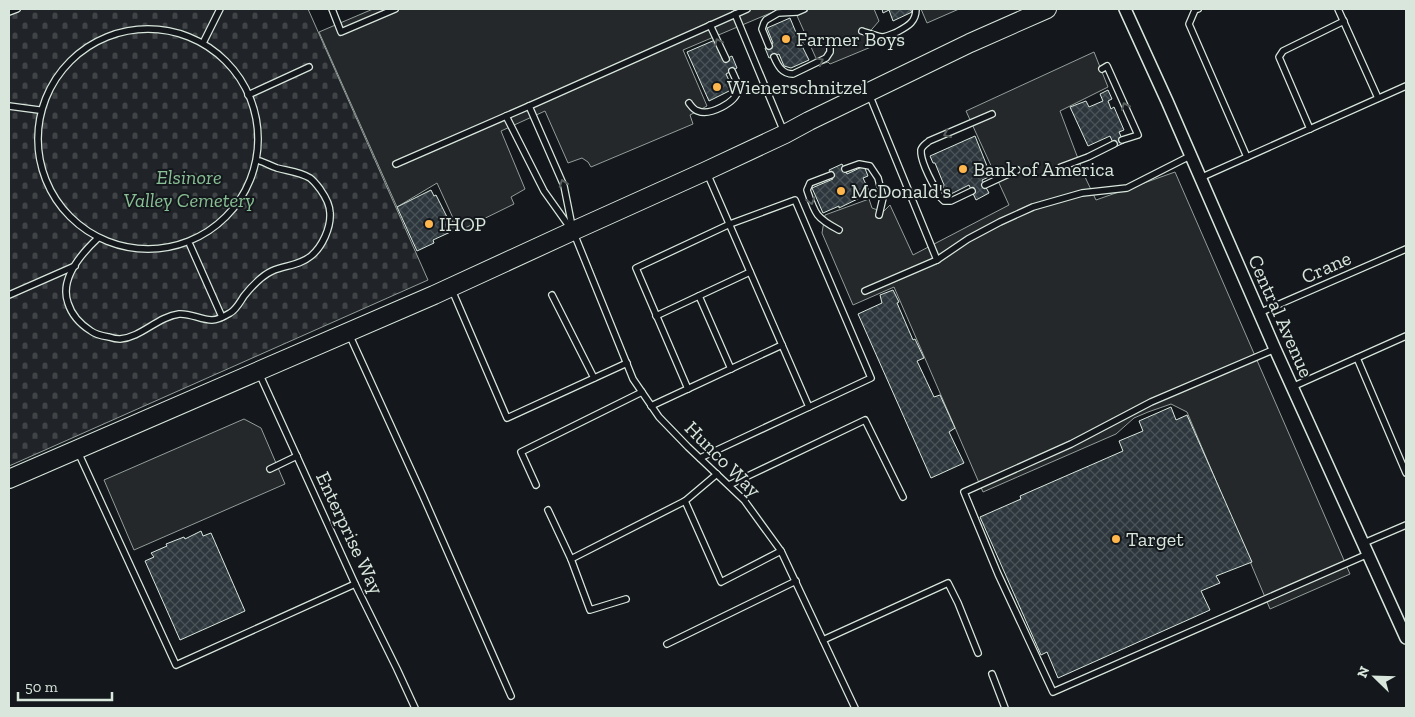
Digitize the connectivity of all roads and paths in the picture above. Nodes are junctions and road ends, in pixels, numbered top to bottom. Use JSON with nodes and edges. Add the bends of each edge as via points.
{"nodes":[{"id":1,"x":17,"y":9,"type":"edge"},
{"id":2,"x":220,"y":9,"type":"edge"},
{"id":3,"x":332,"y":9,"type":"edge"},
{"id":4,"x":395,"y":9,"type":"edge"},
{"id":5,"x":747,"y":9,"type":"edge"},
{"id":6,"x":804,"y":9,"type":"edge"},
{"id":7,"x":916,"y":9,"type":"edge"},
{"id":8,"x":1048,"y":9,"type":"edge"},
{"id":9,"x":1125,"y":9,"type":"edge"},
{"id":10,"x":1198,"y":9,"type":"edge"},
{"id":11,"x":1338,"y":9,"type":"edge"},
{"id":12,"x":9,"y":12,"type":"edge"},
{"id":13,"x":735,"y":14,"type":"junction"},
{"id":14,"x":1344,"y":21,"type":"junction"},
{"id":15,"x":710,"y":25,"type":"junction"},
{"id":16,"x":862,"y":31,"type":"dead end"},
{"id":17,"x":830,"y":42,"type":"dead end"},
{"id":18,"x":203,"y":44,"type":"junction"},
{"id":19,"x":769,"y":46,"type":"dead end"},
{"id":20,"x":774,"y":57,"type":"dead end"},
{"id":21,"x":726,"y":59,"type":"dead end"},
{"id":22,"x":309,"y":67,"type":"dead end"},
{"id":23,"x":1102,"y":69,"type":"dead end"},
{"id":24,"x":732,"y":71,"type":"dead end"},
{"id":25,"x":1406,"y":86,"type":"edge"},
{"id":26,"x":868,"y":92,"type":"junction"},
{"id":27,"x":248,"y":95,"type":"junction"},
{"id":28,"x":1378,"y":98,"type":"junction"},
{"id":29,"x":689,"y":104,"type":"dead end"},
{"id":30,"x":9,"y":106,"type":"edge"},
{"id":31,"x":529,"y":106,"type":"junction"},
{"id":32,"x":39,"y":110,"type":"junction"},
{"id":33,"x":992,"y":114,"type":"dead end"},
{"id":34,"x":506,"y":116,"type":"junction"},
{"id":35,"x":1310,"y":128,"type":"junction"},
{"id":36,"x":785,"y":134,"type":"junction"},
{"id":37,"x":1122,"y":140,"type":"dead end"},
{"id":38,"x":1114,"y":144,"type":"dead end"},
{"id":39,"x":1190,"y":156,"type":"junction"},
{"id":40,"x":1247,"y":157,"type":"junction"},
{"id":41,"x":260,"y":161,"type":"junction"},
{"id":42,"x":396,"y":164,"type":"dead end"},
{"id":43,"x":1060,"y":167,"type":"dead end"},
{"id":44,"x":845,"y":169,"type":"dead end"},
{"id":45,"x":1017,"y":170,"type":"dead end"},
{"id":46,"x":706,"y":171,"type":"junction"},
{"id":47,"x":831,"y":175,"type":"dead end"},
{"id":48,"x":1199,"y":178,"type":"junction"},
{"id":49,"x":985,"y":185,"type":"dead end"},
{"id":50,"x":972,"y":191,"type":"dead end"},
{"id":51,"x":879,"y":215,"type":"dead end"},
{"id":52,"x":730,"y":224,"type":"junction"},
{"id":53,"x":839,"y":230,"type":"dead end"},
{"id":54,"x":572,"y":231,"type":"junction"},
{"id":55,"x":98,"y":238,"type":"junction"},
{"id":56,"x":190,"y":245,"type":"junction"},
{"id":57,"x":1406,"y":249,"type":"edge"},
{"id":58,"x":937,"y":260,"type":"junction"},
{"id":59,"x":75,"y":266,"type":"junction"},
{"id":60,"x":750,"y":272,"type":"junction"},
{"id":61,"x":451,"y":287,"type":"junction"},
{"id":62,"x":865,"y":291,"type":"dead end"},
{"id":63,"x":9,"y":295,"type":"edge"},
{"id":64,"x":552,"y":296,"type":"dead end"},
{"id":65,"x":699,"y":296,"type":"junction"},
{"id":66,"x":1259,"y":314,"type":"junction"},
{"id":67,"x":656,"y":316,"type":"junction"},
{"id":68,"x":222,"y":317,"type":"junction"},
{"id":69,"x":348,"y":332,"type":"junction"},
{"id":70,"x":1406,"y":336,"type":"edge"},
{"id":71,"x":782,"y":345,"type":"junction"},
{"id":72,"x":1274,"y":349,"type":"junction"},
{"id":73,"x":1357,"y":358,"type":"junction"},
{"id":74,"x":627,"y":363,"type":"junction"},
{"id":75,"x":731,"y":369,"type":"junction"},
{"id":76,"x":258,"y":372,"type":"junction"},
{"id":77,"x":594,"y":378,"type":"junction"},
{"id":78,"x":1292,"y":387,"type":"junction"},
{"id":79,"x":688,"y":389,"type":"junction"},
{"id":80,"x":642,"y":392,"type":"junction"},
{"id":81,"x":651,"y":406,"type":"junction"},
{"id":82,"x":809,"y":408,"type":"junction"},
{"id":83,"x":77,"y":450,"type":"junction"},
{"id":84,"x":297,"y":456,"type":"junction"},
{"id":85,"x":700,"y":458,"type":"junction"},
{"id":86,"x":270,"y":469,"type":"dead end"},
{"id":87,"x":1406,"y":473,"type":"edge"},
{"id":88,"x":717,"y":474,"type":"junction"},
{"id":89,"x":9,"y":479,"type":"edge"},
{"id":90,"x":536,"y":485,"type":"dead end"},
{"id":91,"x":729,"y":485,"type":"junction"},
{"id":92,"x":903,"y":497,"type":"dead end"},
{"id":93,"x":685,"y":501,"type":"junction"},
{"id":94,"x":548,"y":510,"type":"dead end"},
{"id":95,"x":1406,"y":525,"type":"edge"},
{"id":96,"x":1366,"y":548,"type":"junction"},
{"id":97,"x":782,"y":551,"type":"junction"},
{"id":98,"x":570,"y":559,"type":"junction"},
{"id":99,"x":796,"y":582,"type":"junction"},
{"id":100,"x":355,"y":584,"type":"junction"},
{"id":101,"x":626,"y":598,"type":"dead end"},
{"id":102,"x":1406,"y":638,"type":"edge"},
{"id":103,"x":823,"y":640,"type":"junction"},
{"id":104,"x":667,"y":644,"type":"dead end"},
{"id":105,"x":978,"y":653,"type":"dead end"},
{"id":106,"x":992,"y":674,"type":"dead end"},
{"id":107,"x":511,"y":696,"type":"dead end"},
{"id":108,"x":415,"y":708,"type":"edge"},
{"id":109,"x":855,"y":708,"type":"edge"},
{"id":110,"x":1006,"y":708,"type":"edge"}],
"edges":[{"from":1,"to":12,"type":"lane"},
{"from":2,"to":18,"type":"lane"},
{"from":3,"to":4,"type":"lane","via":[[341,32]]},
{"from":5,"to":13,"type":"lane"},
{"from":6,"to":19,"type":"lane","via":[[778,13],[766,20],[762,29]]},
{"from":7,"to":16,"type":"lane","via":[[911,24],[887,36]]},
{"from":8,"to":26,"type":"main road"},
{"from":9,"to":39,"type":"street","name":"Central Avenue"},
{"from":10,"to":40,"type":"lane","via":[[1189,24]]},
{"from":11,"to":14,"type":"lane"},
{"from":13,"to":15,"type":"lane"},
{"from":13,"to":36,"type":"lane"},
{"from":14,"to":28,"type":"lane"},
{"from":14,"to":35,"type":"lane","via":[[1283,51],[1279,57]]},
{"from":21,"to":15,"type":"lane","one_way":true},
{"from":15,"to":31,"type":"lane"},
{"from":20,"to":17,"type":"lane","one_way":true,"via":[[781,70],[793,74],[826,58]]},
{"from":18,"to":27,"type":"lane","via":[[238,78]]},
{"from":18,"to":32,"type":"lane","via":[[187,35],[140,28],[104,38],[82,50],[65,66],[53,81]]},
{"from":22,"to":27,"type":"lane"},
{"from":37,"to":23,"type":"lane","one_way":true,"via":[[1138,135],[1108,66]]},
{"from":24,"to":29,"type":"lane","via":[[738,90],[732,101],[709,112],[696,111]]},
{"from":25,"to":28,"type":"lane"},
{"from":26,"to":36,"type":"main road"},
{"from":26,"to":58,"type":"lane"},
{"from":27,"to":41,"type":"lane"},
{"from":28,"to":35,"type":"lane"},
{"from":30,"to":32,"type":"lane"},
{"from":31,"to":34,"type":"lane"},
{"from":54,"to":31,"type":"lane","name":"Hunco Way","one_way":true,"via":[[564,186]]},
{"from":32,"to":55,"type":"lane","via":[[40,158],[47,178],[68,211]]},
{"from":33,"to":50,"type":"lane","one_way":true,"via":[[929,142],[921,151],[940,198],[951,201]]},
{"from":34,"to":42,"type":"lane"},
{"from":34,"to":54,"type":"lane","name":"Hunco Way","via":[[544,192]]},
{"from":35,"to":40,"type":"lane"},
{"from":36,"to":46,"type":"main road"},
{"from":38,"to":43,"type":"lane"},
{"from":39,"to":48,"type":"street","name":"Central Avenue"},
{"from":39,"to":58,"type":"lane","via":[[1127,188],[1082,194],[1032,207]]},
{"from":40,"to":48,"type":"lane"},
{"from":41,"to":56,"type":"lane","via":[[240,199],[207,237]]},
{"from":41,"to":68,"type":"lane","via":[[310,178],[322,191],[331,214],[323,241],[310,256],[299,264],[273,270],[263,276],[232,312]]},
{"from":44,"to":51,"type":"lane","via":[[859,164],[870,166],[878,178],[883,198]]},
{"from":45,"to":49,"type":"lane"},
{"from":46,"to":52,"type":"lane"},
{"from":46,"to":54,"type":"main road"},
{"from":47,"to":53,"type":"lane","one_way":true,"via":[[810,183],[807,190],[814,212]]},
{"from":48,"to":66,"type":"street","name":"Central Avenue"},
{"from":52,"to":60,"type":"lane"},
{"from":52,"to":67,"type":"lane","via":[[636,268]]},
{"from":52,"to":82,"type":"lane","via":[[795,200],[871,378]]},
{"from":54,"to":61,"type":"main road"},
{"from":54,"to":74,"type":"lane","name":"Hunco Way"},
{"from":55,"to":56,"type":"lane","via":[[135,247]]},
{"from":55,"to":59,"type":"lane"},
{"from":56,"to":68,"type":"lane"},
{"from":57,"to":66,"type":"lane","name":"Crane"},
{"from":58,"to":62,"type":"lane"},
{"from":59,"to":63,"type":"lane"},
{"from":59,"to":68,"type":"lane","via":[[66,287],[72,314],[94,333],[104,337],[119,339],[131,336],[180,314],[213,320]]},
{"from":60,"to":65,"type":"lane"},
{"from":60,"to":71,"type":"lane"},
{"from":61,"to":69,"type":"main road"},
{"from":61,"to":77,"type":"lane","via":[[507,418]]},
{"from":64,"to":77,"type":"lane"},
{"from":65,"to":67,"type":"lane"},
{"from":65,"to":75,"type":"lane"},
{"from":66,"to":72,"type":"street","name":"Central Avenue"},
{"from":67,"to":79,"type":"lane"},
{"from":69,"to":76,"type":"main road"},
{"from":69,"to":107,"type":"lane"},
{"from":70,"to":73,"type":"lane"},
{"from":71,"to":75,"type":"lane"},
{"from":71,"to":82,"type":"lane"},
{"from":72,"to":78,"type":"street","name":"Central Avenue"},
{"from":72,"to":96,"type":"lane","via":[[1151,402],[1071,444],[964,492],[998,574],[1053,692],[1222,619]]},
{"from":73,"to":78,"type":"lane"},
{"from":73,"to":87,"type":"lane"},
{"from":74,"to":77,"type":"lane"},
{"from":74,"to":80,"type":"lane","name":"Hunco Way"},
{"from":75,"to":79,"type":"lane"},
{"from":76,"to":83,"type":"main road"},
{"from":76,"to":84,"type":"lane","name":"Enterprise Way"},
{"from":78,"to":96,"type":"street","name":"Central Avenue"},
{"from":79,"to":81,"type":"lane"},
{"from":80,"to":81,"type":"lane","name":"Hunco Way"},
{"from":80,"to":90,"type":"lane","via":[[521,452]]},
{"from":81,"to":85,"type":"lane","name":"Hunco Way"},
{"from":82,"to":85,"type":"lane"},
{"from":83,"to":89,"type":"main road"},
{"from":83,"to":100,"type":"lane","via":[[176,665]]},
{"from":84,"to":86,"type":"lane"},
{"from":84,"to":100,"type":"lane","name":"Enterprise Way"},
{"from":85,"to":88,"type":"lane","name":"Hunco Way"},
{"from":88,"to":91,"type":"lane","name":"Hunco Way"},
{"from":88,"to":93,"type":"lane"},
{"from":91,"to":92,"type":"lane","via":[[866,420]]},
{"from":91,"to":97,"type":"lane","name":"Hunco Way"},
{"from":93,"to":97,"type":"lane","via":[[721,582]]},
{"from":93,"to":98,"type":"lane"},
{"from":94,"to":98,"type":"lane"},
{"from":95,"to":96,"type":"lane"},
{"from":96,"to":102,"type":"street","name":"Central Avenue"},
{"from":97,"to":99,"type":"lane","name":"Hunco Way"},
{"from":98,"to":101,"type":"lane","via":[[590,610]]},
{"from":99,"to":103,"type":"lane","name":"Hunco Way"},
{"from":99,"to":104,"type":"lane"},
{"from":100,"to":108,"type":"lane","name":"Enterprise Way"},
{"from":103,"to":105,"type":"lane","via":[[948,584]]},
{"from":103,"to":109,"type":"lane","name":"Hunco Way"},
{"from":106,"to":110,"type":"lane"}]}
